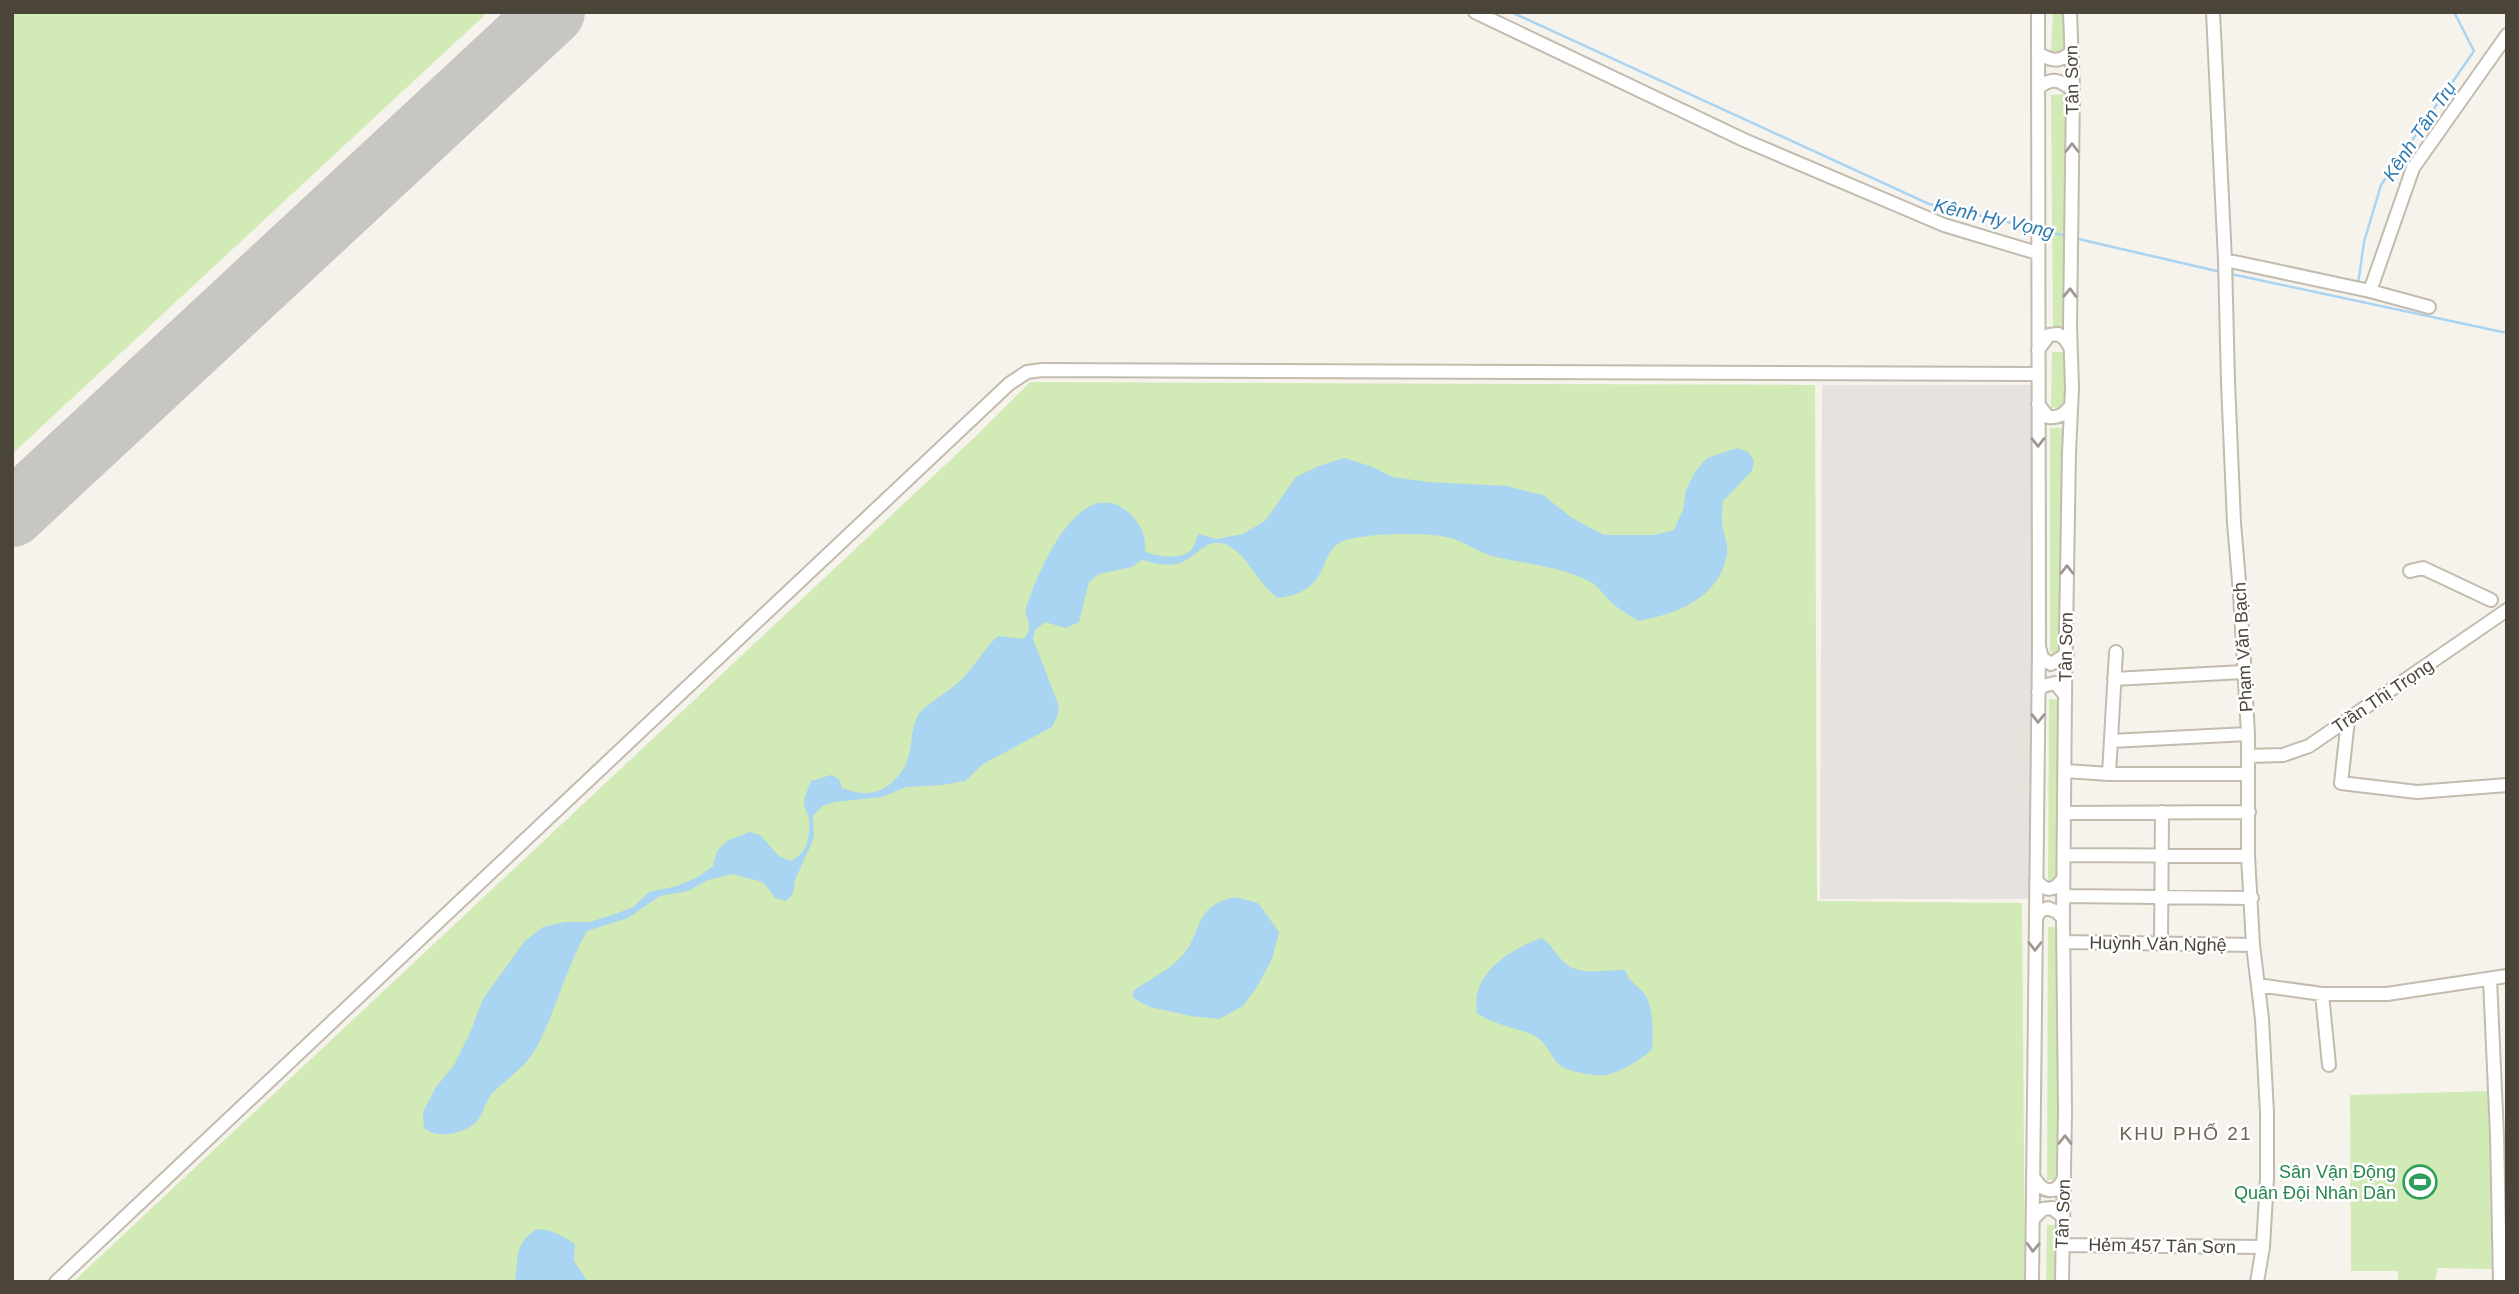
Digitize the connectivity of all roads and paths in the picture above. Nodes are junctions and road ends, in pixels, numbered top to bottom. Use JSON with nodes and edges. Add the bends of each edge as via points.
{"nodes":[{"id":1,"x":1475,"y":12,"type":"edge"},
{"id":2,"x":2038,"y":12,"type":"edge"},
{"id":3,"x":2070,"y":12,"type":"edge"},
{"id":4,"x":2213,"y":12,"type":"edge"},
{"id":5,"x":2507,"y":35,"type":"edge"},
{"id":6,"x":2071,"y":52,"type":"junction"},
{"id":7,"x":2038,"y":53,"type":"junction"},
{"id":8,"x":2038,"y":88,"type":"junction"},
{"id":9,"x":2073,"y":90,"type":"junction"},
{"id":10,"x":2037,"y":252,"type":"junction"},
{"id":11,"x":2225,"y":260,"type":"junction"},
{"id":12,"x":2365,"y":290,"type":"junction"},
{"id":13,"x":2429,"y":307,"type":"dead end"},
{"id":14,"x":2070,"y":348,"type":"junction"},
{"id":15,"x":2038,"y":350,"type":"junction"},
{"id":16,"x":2038,"y":374,"type":"junction"},
{"id":17,"x":2038,"y":404,"type":"junction"},
{"id":18,"x":2070,"y":407,"type":"junction"},
{"id":19,"x":2410,"y":572,"type":"dead end"},
{"id":20,"x":2491,"y":600,"type":"dead end"},
{"id":21,"x":2507,"y":610,"type":"edge"},
{"id":22,"x":2039,"y":646,"type":"junction"},
{"id":23,"x":2116,"y":652,"type":"dead end"},
{"id":24,"x":2067,"y":654,"type":"junction"},
{"id":25,"x":2243,"y":672,"type":"junction"},
{"id":26,"x":2114,"y":679,"type":"junction"},
{"id":27,"x":2038,"y":692,"type":"junction"},
{"id":28,"x":2065,"y":695,"type":"junction"},
{"id":29,"x":2348,"y":720,"type":"junction"},
{"id":30,"x":2248,"y":734,"type":"junction"},
{"id":31,"x":2111,"y":741,"type":"junction"},
{"id":32,"x":2248,"y":756,"type":"junction"},
{"id":33,"x":2066,"y":771,"type":"junction"},
{"id":34,"x":2109,"y":774,"type":"junction"},
{"id":35,"x":2248,"y":774,"type":"junction"},
{"id":36,"x":2507,"y":785,"type":"edge"},
{"id":37,"x":2249,"y":812,"type":"junction"},
{"id":38,"x":2064,"y":813,"type":"junction"},
{"id":39,"x":2162,"y":813,"type":"junction"},
{"id":40,"x":2064,"y":855,"type":"junction"},
{"id":41,"x":2162,"y":856,"type":"junction"},
{"id":42,"x":2248,"y":856,"type":"junction"},
{"id":43,"x":2063,"y":879,"type":"junction"},
{"id":44,"x":2036,"y":880,"type":"junction"},
{"id":45,"x":2063,"y":896,"type":"junction"},
{"id":46,"x":2162,"y":897,"type":"junction"},
{"id":47,"x":2252,"y":898,"type":"junction"},
{"id":48,"x":2036,"y":918,"type":"junction"},
{"id":49,"x":2063,"y":918,"type":"junction"},
{"id":50,"x":2064,"y":942,"type":"junction"},
{"id":51,"x":2161,"y":943,"type":"junction"},
{"id":52,"x":2253,"y":945,"type":"junction"},
{"id":53,"x":2507,"y":976,"type":"edge"},
{"id":54,"x":2490,"y":979,"type":"junction"},
{"id":55,"x":2258,"y":985,"type":"junction"},
{"id":56,"x":2322,"y":994,"type":"junction"},
{"id":57,"x":2329,"y":1065,"type":"dead end"},
{"id":58,"x":2064,"y":1178,"type":"junction"},
{"id":59,"x":2035,"y":1180,"type":"junction"},
{"id":60,"x":2062,"y":1216,"type":"junction"},
{"id":61,"x":2034,"y":1218,"type":"junction"},
{"id":62,"x":2062,"y":1245,"type":"junction"},
{"id":63,"x":2263,"y":1247,"type":"junction"},
{"id":64,"x":56,"y":1282,"type":"edge"},
{"id":65,"x":2032,"y":1282,"type":"edge"},
{"id":66,"x":2062,"y":1282,"type":"edge"},
{"id":67,"x":2257,"y":1282,"type":"edge"},
{"id":68,"x":2500,"y":1282,"type":"edge"}],
"edges":[{"from":1,"to":10,"type":"street","via":[[1744,140],[1944,225]]},
{"from":2,"to":7,"type":"street","name":"Tân Sơn"},
{"from":3,"to":6,"type":"street","name":"Tân Sơn"},
{"from":4,"to":11,"type":"street","name":"Phạm Văn Bạch"},
{"from":5,"to":12,"type":"street","via":[[2413,168]]},
{"from":6,"to":7,"type":"street","via":[[2056,61]]},
{"from":6,"to":9,"type":"street","name":"Tân Sơn"},
{"from":7,"to":8,"type":"street","name":"Tân Sơn"},
{"from":8,"to":9,"type":"street","via":[[2055,80]]},
{"from":8,"to":10,"type":"street","name":"Tân Sơn"},
{"from":14,"to":9,"type":"street","name":"Tân Sơn","one_way":true},
{"from":10,"to":15,"type":"street","name":"Tân Sơn"},
{"from":11,"to":12,"type":"street"},
{"from":11,"to":25,"type":"street","name":"Phạm Văn Bạch"},
{"from":12,"to":13,"type":"street"},
{"from":14,"to":15,"type":"street","via":[[2058,334],[2049,335]]},
{"from":14,"to":18,"type":"street","name":"Tân Sơn"},
{"from":15,"to":16,"type":"street","name":"Tân Sơn"},
{"from":16,"to":17,"type":"street","name":"Tân Sơn"},
{"from":16,"to":64,"type":"street","via":[[1027,372],[1009,384]]},
{"from":17,"to":18,"type":"street","via":[[2048,417],[2056,418]]},
{"from":17,"to":22,"type":"street","name":"Tân Sơn","one_way":true},
{"from":24,"to":18,"type":"street","name":"Tân Sơn","one_way":true},
{"from":19,"to":20,"type":"street","via":[[2423,568]]},
{"from":21,"to":29,"type":"street","name":"Trần Thị Trọng"},
{"from":22,"to":24,"type":"street","via":[[2042,658],[2051,664]]},
{"from":22,"to":27,"type":"street","name":"Tân Sơn"},
{"from":23,"to":26,"type":"street"},
{"from":24,"to":28,"type":"street","name":"Tân Sơn"},
{"from":25,"to":26,"type":"street"},
{"from":25,"to":30,"type":"street","name":"Phạm Văn Bạch"},
{"from":26,"to":31,"type":"street"},
{"from":27,"to":28,"type":"street","via":[[2055,684]]},
{"from":27,"to":44,"type":"street","name":"Tân Sơn","one_way":true},
{"from":28,"to":33,"type":"street","name":"Tân Sơn"},
{"from":29,"to":32,"type":"street","name":"Trần Thị Trọng","via":[[2309,746],[2283,755]]},
{"from":29,"to":36,"type":"street","via":[[2341,783],[2417,792]]},
{"from":30,"to":31,"type":"street"},
{"from":30,"to":32,"type":"street","name":"Phạm Văn Bạch"},
{"from":31,"to":34,"type":"street"},
{"from":32,"to":35,"type":"street","name":"Phạm Văn Bạch"},
{"from":33,"to":34,"type":"street"},
{"from":33,"to":38,"type":"street","name":"Tân Sơn"},
{"from":34,"to":35,"type":"street"},
{"from":35,"to":37,"type":"street","name":"Phạm Văn Bạch"},
{"from":37,"to":39,"type":"street"},
{"from":37,"to":42,"type":"street","name":"Phạm Văn Bạch"},
{"from":38,"to":39,"type":"street"},
{"from":38,"to":40,"type":"street","name":"Tân Sơn"},
{"from":39,"to":41,"type":"street"},
{"from":40,"to":41,"type":"street"},
{"from":40,"to":43,"type":"street","name":"Tân Sơn"},
{"from":41,"to":42,"type":"street"},
{"from":41,"to":46,"type":"street"},
{"from":42,"to":47,"type":"street","name":"Phạm Văn Bạch"},
{"from":43,"to":44,"type":"street","via":[[2050,890]]},
{"from":43,"to":45,"type":"street","name":"Tân Sơn"},
{"from":44,"to":48,"type":"street","name":"Tân Sơn"},
{"from":45,"to":46,"type":"street"},
{"from":45,"to":49,"type":"street","name":"Tân Sơn"},
{"from":46,"to":47,"type":"street"},
{"from":46,"to":51,"type":"street"},
{"from":47,"to":52,"type":"street","name":"Phạm Văn Bạch"},
{"from":48,"to":49,"type":"street","via":[[2049,908]]},
{"from":48,"to":59,"type":"street","name":"Tân Sơn","one_way":true},
{"from":49,"to":50,"type":"street","name":"Tân Sơn"},
{"from":50,"to":51,"type":"street","name":"Huỳnh Văn Nghệ"},
{"from":58,"to":50,"type":"street","name":"Tân Sơn","one_way":true},
{"from":51,"to":52,"type":"street","name":"Huỳnh Văn Nghệ"},
{"from":52,"to":55,"type":"street","name":"Phạm Văn Bạch"},
{"from":53,"to":54,"type":"street"},
{"from":54,"to":56,"type":"street","via":[[2387,994]]},
{"from":54,"to":68,"type":"street"},
{"from":55,"to":56,"type":"street"},
{"from":55,"to":63,"type":"street","name":"Phạm Văn Bạch","via":[[2267,1113]]},
{"from":56,"to":57,"type":"street"},
{"from":58,"to":59,"type":"street","via":[[2049,1191]]},
{"from":58,"to":60,"type":"street","name":"Tân Sơn"},
{"from":59,"to":61,"type":"street","name":"Tân Sơn"},
{"from":60,"to":61,"type":"street","via":[[2052,1208]]},
{"from":60,"to":62,"type":"street","name":"Tân Sơn"},
{"from":61,"to":65,"type":"street","name":"Tân Sơn","one_way":true},
{"from":62,"to":63,"type":"street","name":"Hẻm 457 Tân Sơn"},
{"from":62,"to":66,"type":"street","name":"Tân Sơn"},
{"from":63,"to":67,"type":"street","name":"Phạm Văn Bạch"}]}
